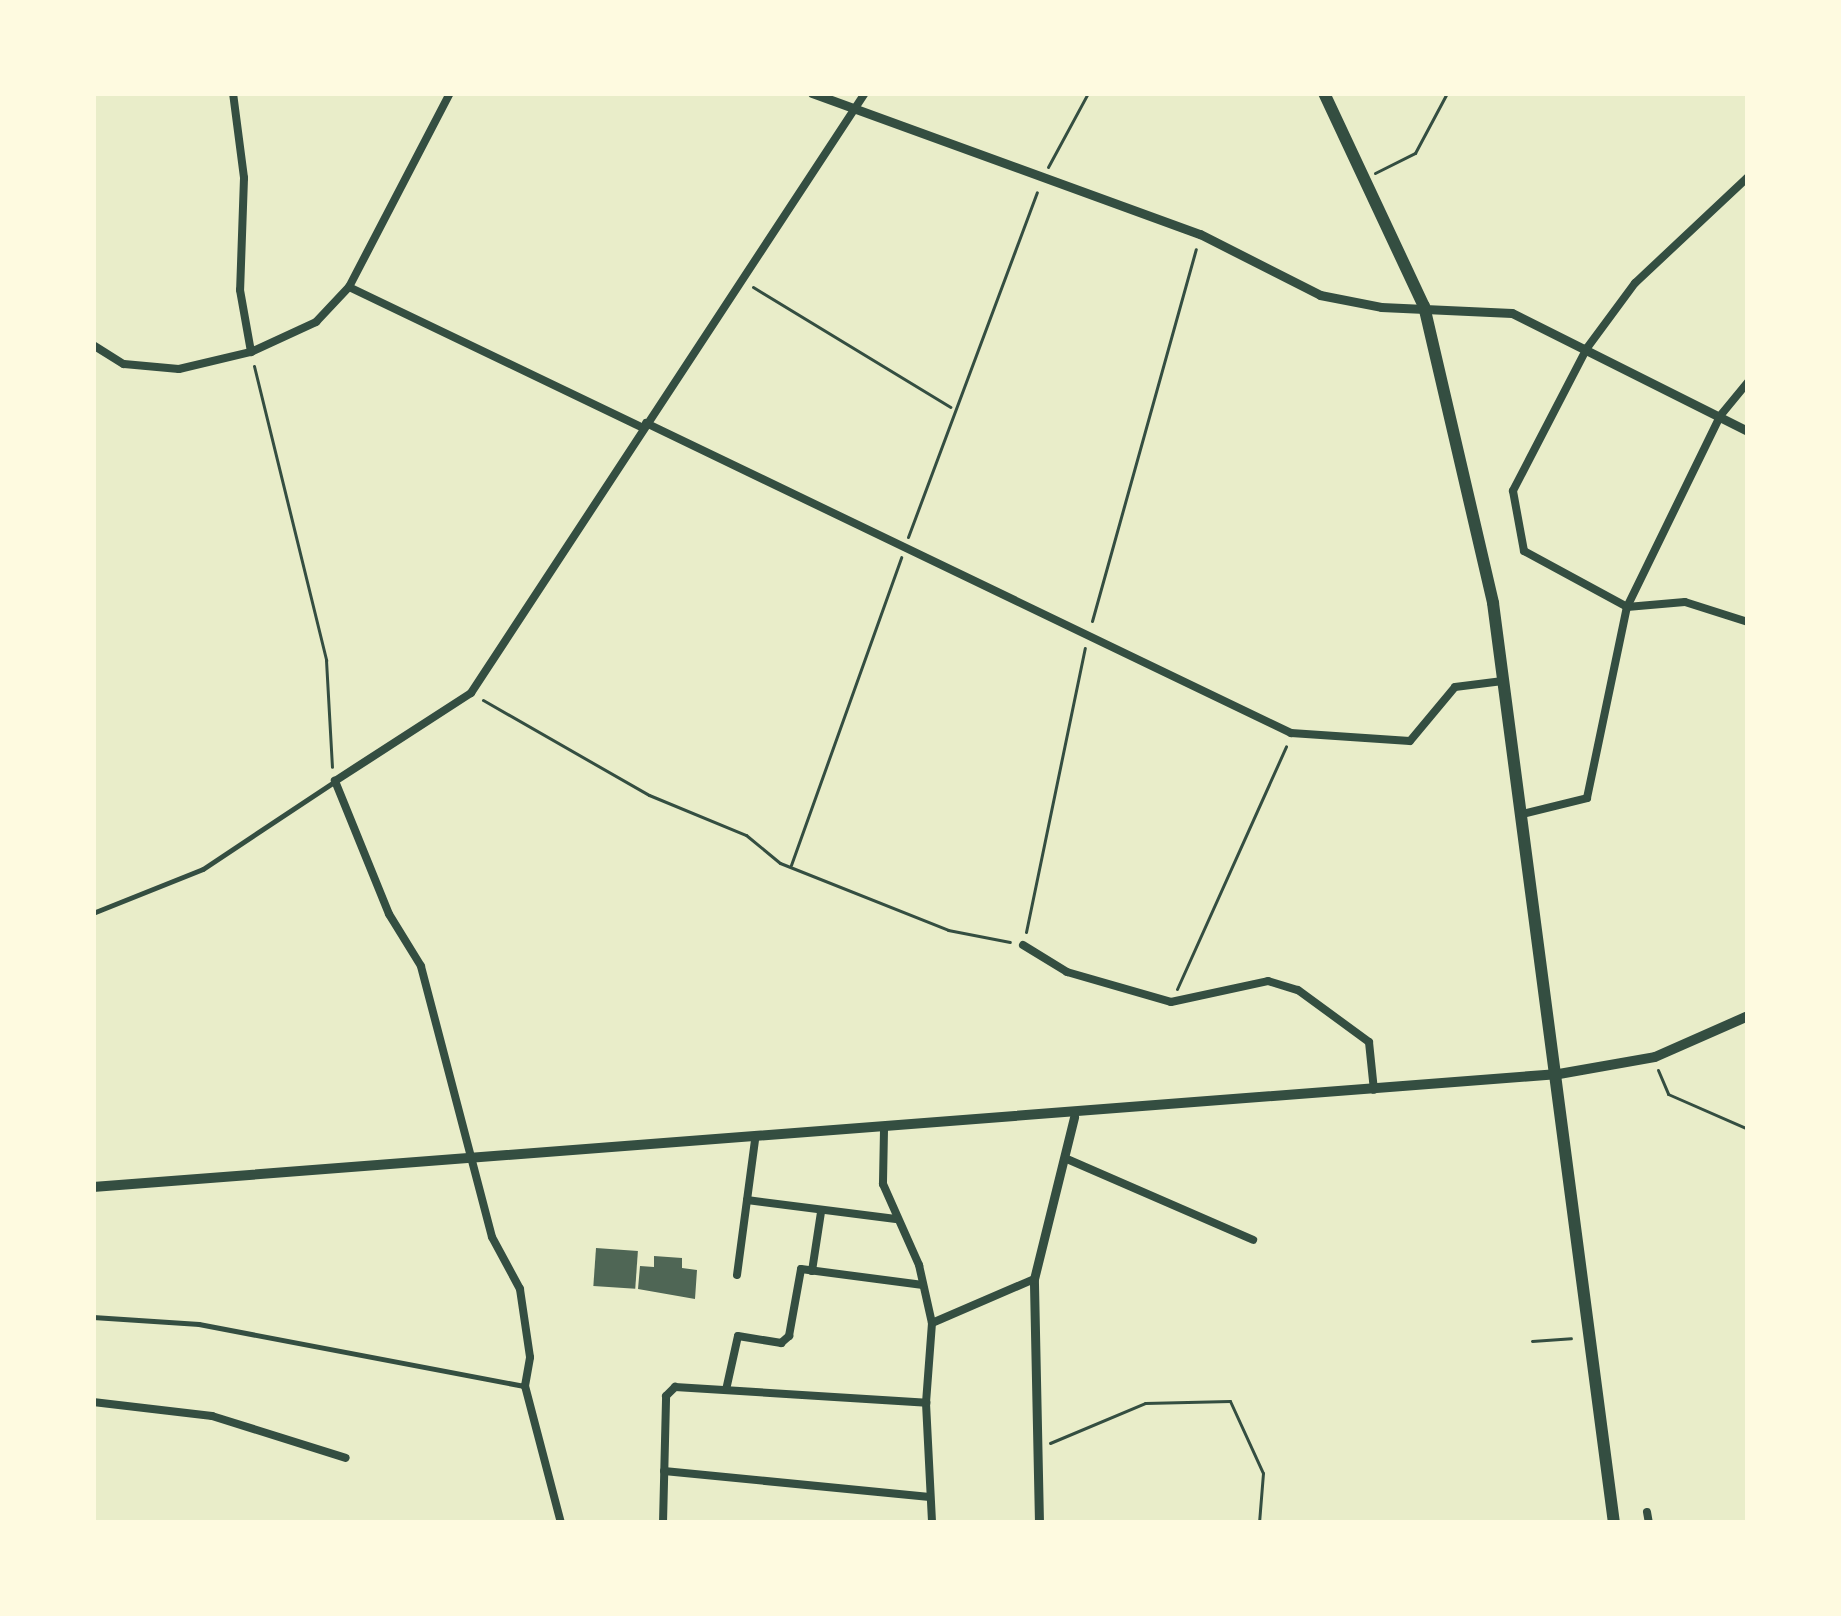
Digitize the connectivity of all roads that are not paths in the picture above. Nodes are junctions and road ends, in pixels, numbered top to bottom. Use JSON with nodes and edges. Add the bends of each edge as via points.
{"nodes":[{"id":1,"x":233,"y":93,"type":"edge"},
{"id":2,"x":450,"y":93,"type":"edge"},
{"id":3,"x":812,"y":93,"type":"edge"},
{"id":4,"x":865,"y":93,"type":"edge"},
{"id":5,"x":1324,"y":93,"type":"edge"},
{"id":6,"x":850,"y":111,"type":"junction"},
{"id":7,"x":1748,"y":177,"type":"edge"},
{"id":8,"x":349,"y":287,"type":"junction"},
{"id":9,"x":1424,"y":305,"type":"junction"},
{"id":10,"x":93,"y":345,"type":"edge"},
{"id":11,"x":1587,"y":348,"type":"junction"},
{"id":12,"x":250,"y":352,"type":"junction"},
{"id":13,"x":1748,"y":382,"type":"edge"},
{"id":14,"x":1720,"y":416,"type":"junction"},
{"id":15,"x":645,"y":426,"type":"junction"},
{"id":16,"x":1748,"y":431,"type":"edge"},
{"id":17,"x":1627,"y":607,"type":"junction"},
{"id":18,"x":1748,"y":622,"type":"edge"},
{"id":19,"x":1504,"y":681,"type":"junction"},
{"id":20,"x":335,"y":781,"type":"junction"},
{"id":21,"x":1522,"y":814,"type":"junction"},
{"id":22,"x":93,"y":913,"type":"edge"},
{"id":23,"x":1023,"y":945,"type":"road end"},
{"id":24,"x":1748,"y":1016,"type":"edge"},
{"id":25,"x":1558,"y":1074,"type":"junction"},
{"id":26,"x":1374,"y":1090,"type":"junction"},
{"id":27,"x":1074,"y":1117,"type":"junction"},
{"id":28,"x":884,"y":1130,"type":"junction"},
{"id":29,"x":754,"y":1140,"type":"junction"},
{"id":30,"x":1067,"y":1159,"type":"junction"},
{"id":31,"x":472,"y":1163,"type":"junction"},
{"id":32,"x":93,"y":1187,"type":"edge"},
{"id":33,"x":747,"y":1201,"type":"junction"},
{"id":34,"x":821,"y":1212,"type":"junction"},
{"id":35,"x":896,"y":1219,"type":"junction"},
{"id":36,"x":1253,"y":1240,"type":"dead end"},
{"id":37,"x":812,"y":1270,"type":"junction"},
{"id":38,"x":737,"y":1275,"type":"dead end"},
{"id":39,"x":1034,"y":1279,"type":"junction"},
{"id":40,"x":923,"y":1286,"type":"junction"},
{"id":41,"x":93,"y":1317,"type":"edge"},
{"id":42,"x":932,"y":1323,"type":"junction"},
{"id":43,"x":525,"y":1386,"type":"junction"},
{"id":44,"x":726,"y":1390,"type":"junction"},
{"id":45,"x":93,"y":1402,"type":"edge"},
{"id":46,"x":926,"y":1403,"type":"junction"},
{"id":47,"x":346,"y":1458,"type":"dead end"},
{"id":48,"x":664,"y":1471,"type":"junction"},
{"id":49,"x":930,"y":1497,"type":"junction"},
{"id":50,"x":561,"y":1523,"type":"edge"},
{"id":51,"x":663,"y":1523,"type":"edge"},
{"id":52,"x":932,"y":1523,"type":"edge"},
{"id":53,"x":1040,"y":1523,"type":"edge"},
{"id":54,"x":1614,"y":1523,"type":"edge"}],
"edges":[{"from":1,"to":12,"type":"street"},
{"from":2,"to":8,"type":"street"},
{"from":3,"to":6,"type":"street"},
{"from":4,"to":6,"type":"street"},
{"from":5,"to":9,"type":"main road"},
{"from":6,"to":9,"type":"street","via":[[1200,235],[1320,295]]},
{"from":6,"to":15,"type":"street"},
{"from":7,"to":11,"type":"street","via":[[1664,249]]},
{"from":8,"to":12,"type":"street","via":[[316,322]]},
{"from":8,"to":15,"type":"street"},
{"from":9,"to":11,"type":"street","via":[[1512,313]]},
{"from":9,"to":19,"type":"main road"},
{"from":10,"to":12,"type":"street","via":[[124,364],[179,369]]},
{"from":11,"to":14,"type":"street"},
{"from":11,"to":17,"type":"street","via":[[1513,491],[1524,550]]},
{"from":13,"to":14,"type":"street"},
{"from":14,"to":16,"type":"street"},
{"from":14,"to":17,"type":"street"},
{"from":15,"to":19,"type":"street","via":[[1291,733],[1410,741],[1455,687]]},
{"from":15,"to":20,"type":"street","via":[[471,693]]},
{"from":17,"to":18,"type":"street","via":[[1684,602]]},
{"from":17,"to":21,"type":"street","via":[[1588,798]]},
{"from":19,"to":21,"type":"main road"},
{"from":20,"to":22,"type":"lane","via":[[203,869]]},
{"from":20,"to":31,"type":"street","via":[[389,914],[421,966]]},
{"from":21,"to":25,"type":"main road"},
{"from":23,"to":26,"type":"street","via":[[1067,972],[1172,1002],[1268,981],[1298,990],[1370,1042]]},
{"from":24,"to":25,"type":"main road","via":[[1655,1057]]},
{"from":25,"to":26,"type":"main road"},
{"from":25,"to":54,"type":"main road"},
{"from":26,"to":27,"type":"main road"},
{"from":27,"to":28,"type":"main road"},
{"from":27,"to":30,"type":"street"},
{"from":28,"to":29,"type":"main road"},
{"from":28,"to":35,"type":"street","via":[[883,1184]]},
{"from":29,"to":31,"type":"main road"},
{"from":29,"to":33,"type":"street"},
{"from":30,"to":36,"type":"street"},
{"from":30,"to":39,"type":"street"},
{"from":31,"to":32,"type":"main road"},
{"from":31,"to":43,"type":"street","via":[[492,1237],[520,1289],[530,1358]]},
{"from":33,"to":34,"type":"street"},
{"from":33,"to":38,"type":"street"},
{"from":34,"to":35,"type":"street"},
{"from":34,"to":37,"type":"street"},
{"from":35,"to":40,"type":"street"},
{"from":37,"to":40,"type":"street"},
{"from":37,"to":44,"type":"street","via":[[797,1276],[782,1343],[738,1336],[732,1343]]},
{"from":39,"to":42,"type":"street"},
{"from":39,"to":53,"type":"street"},
{"from":40,"to":42,"type":"street"},
{"from":41,"to":43,"type":"lane","via":[[199,1324]]},
{"from":42,"to":46,"type":"street"},
{"from":43,"to":50,"type":"street"},
{"from":44,"to":46,"type":"street"},
{"from":44,"to":48,"type":"street","via":[[675,1387],[666,1396]]},
{"from":45,"to":47,"type":"street","via":[[212,1416]]},
{"from":46,"to":49,"type":"street"},
{"from":48,"to":49,"type":"street"},
{"from":48,"to":51,"type":"street"},
{"from":49,"to":52,"type":"street"}]}
